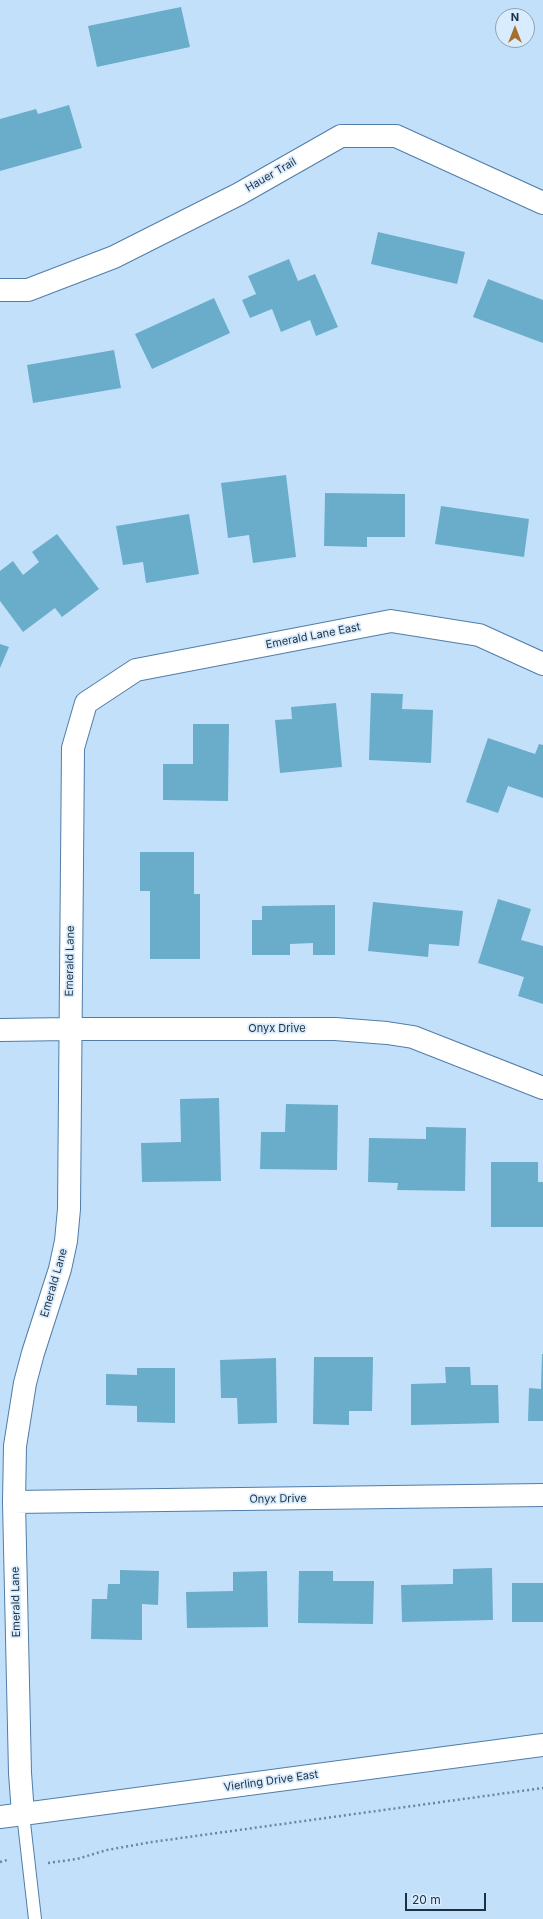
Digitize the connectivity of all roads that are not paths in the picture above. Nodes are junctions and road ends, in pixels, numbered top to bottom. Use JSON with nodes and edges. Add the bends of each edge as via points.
{"nodes":[{"id":1,"x":543,"y":203,"type":"edge"},
{"id":2,"x":0,"y":290,"type":"edge"},
{"id":3,"x":543,"y":664,"type":"edge"},
{"id":4,"x":86,"y":703,"type":"joint"},
{"id":5,"x":69,"y":1029,"type":"junction"},
{"id":6,"x":0,"y":1030,"type":"edge"},
{"id":7,"x":543,"y":1088,"type":"edge"},
{"id":8,"x":543,"y":1495,"type":"edge"},
{"id":9,"x":14,"y":1502,"type":"junction"},
{"id":10,"x":543,"y":1745,"type":"edge"},
{"id":11,"x":23,"y":1814,"type":"junction"},
{"id":12,"x":0,"y":1817,"type":"edge"},
{"id":13,"x":35,"y":1919,"type":"edge"}],
"edges":[{"from":1,"to":2,"type":"street","name":"Hauer Trail","via":[[396,136],[341,136],[238,194],[114,258],[28,290]]},
{"from":3,"to":4,"type":"street","name":"Emerald Lane East","via":[[479,635],[390,621],[136,670]]},
{"from":4,"to":5,"type":"street","name":"Emerald Lane","via":[[73,748]]},
{"from":5,"to":6,"type":"street","name":"Onyx Drive"},
{"from":5,"to":7,"type":"street","name":"Onyx Drive","via":[[335,1029],[387,1033],[413,1037]]},
{"from":5,"to":9,"type":"street","name":"Emerald Lane","via":[[69,1209],[66,1241],[60,1269],[25,1383],[15,1446]]},
{"from":8,"to":9,"type":"street","name":"Onyx Drive"},
{"from":9,"to":11,"type":"street","name":"Emerald Lane"},
{"from":10,"to":11,"type":"street","name":"Vierling Drive East"},
{"from":11,"to":12,"type":"street","name":"Vierling Drive East"},
{"from":11,"to":13,"type":"lane"}]}
